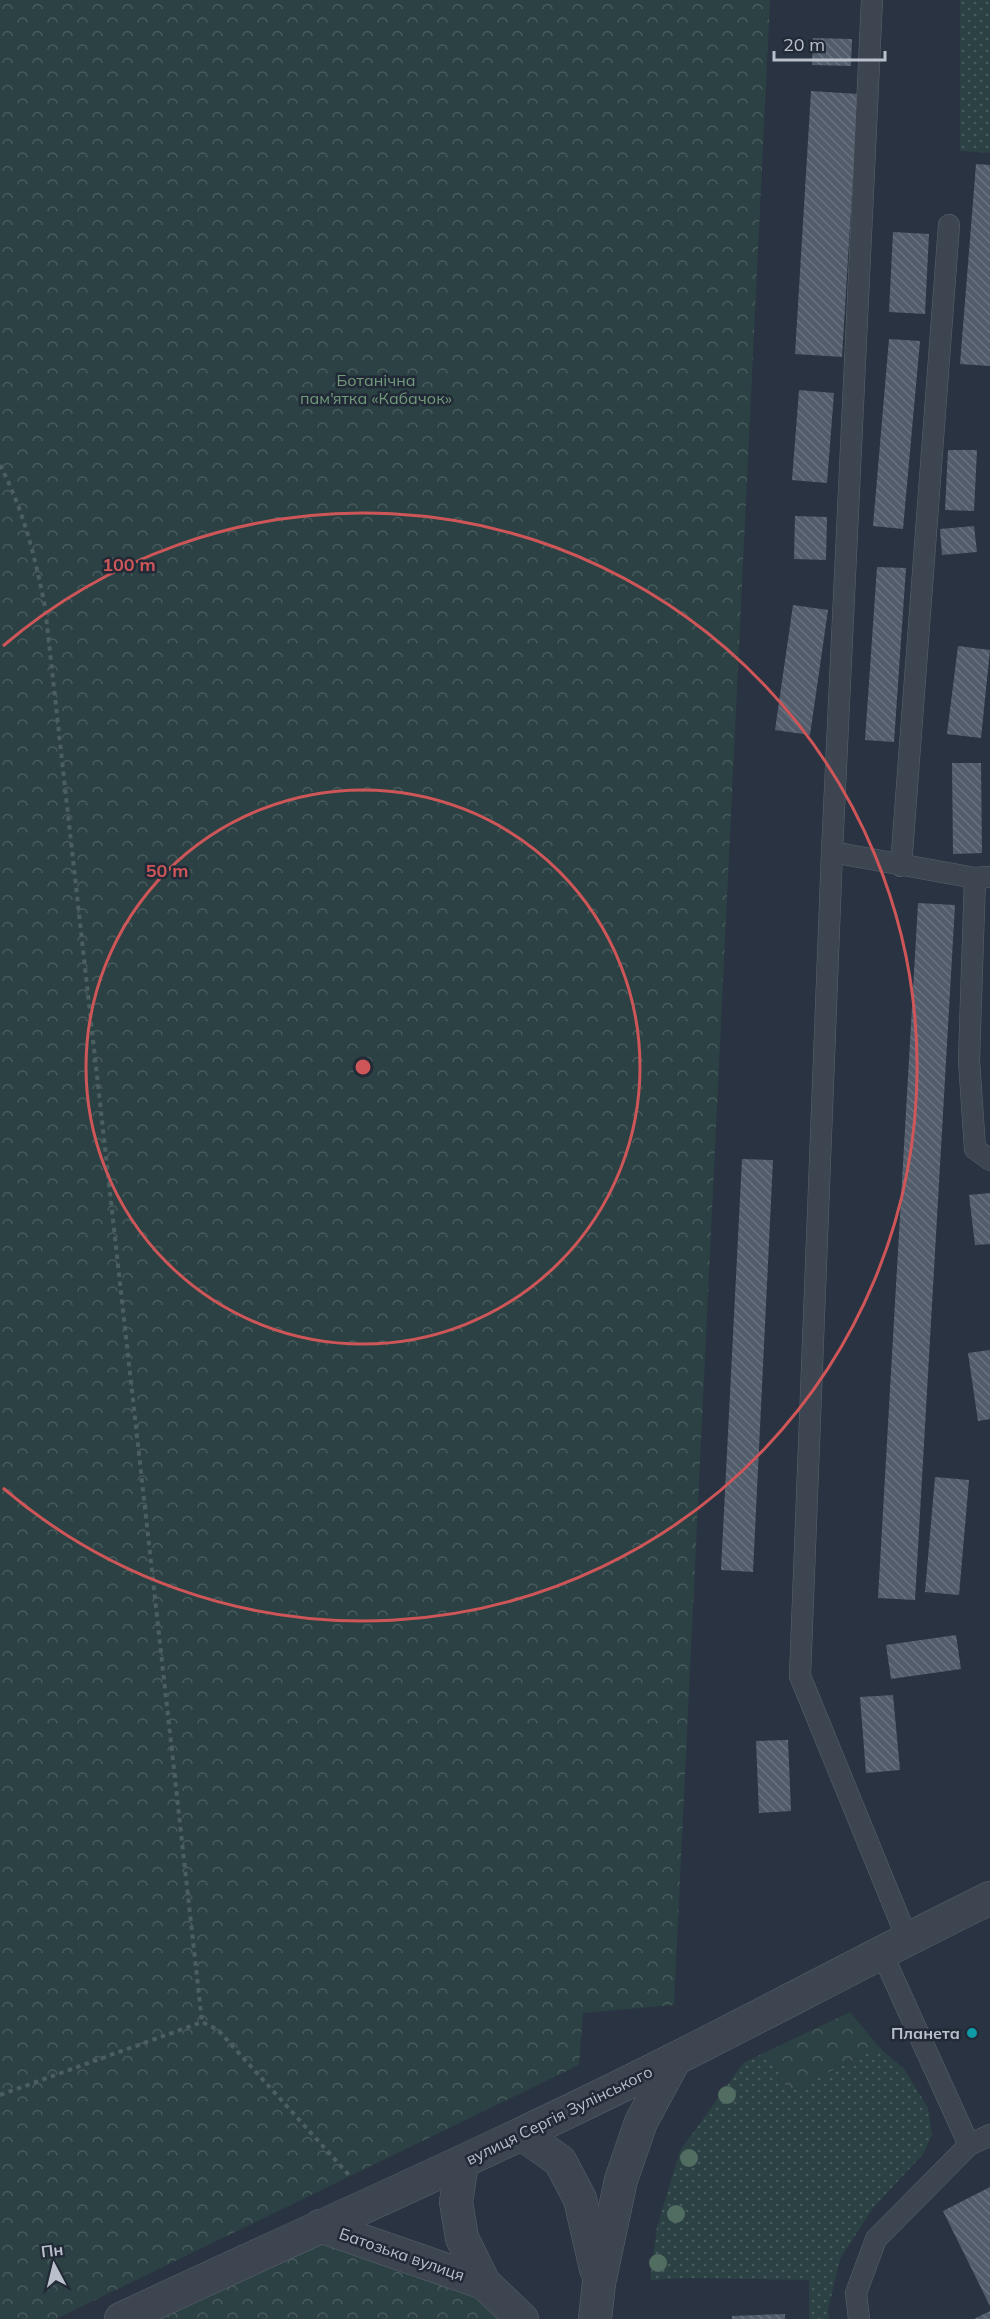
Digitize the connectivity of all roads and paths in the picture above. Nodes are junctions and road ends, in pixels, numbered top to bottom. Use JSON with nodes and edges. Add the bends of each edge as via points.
{"nodes":[{"id":1,"x":872,"y":0,"type":"edge"},
{"id":2,"x":949,"y":225,"type":"dead end"},
{"id":3,"x":0,"y":465,"type":"edge"},
{"id":4,"x":832,"y":852,"type":"junction"},
{"id":5,"x":901,"y":866,"type":"junction"},
{"id":6,"x":983,"y":877,"type":"edge"},
{"id":7,"x":990,"y":1160,"type":"edge"},
{"id":8,"x":990,"y":1898,"type":"edge"},
{"id":9,"x":894,"y":1945,"type":"junction"},
{"id":10,"x":202,"y":2022,"type":"junction"},
{"id":11,"x":675,"y":2059,"type":"junction"},
{"id":12,"x":0,"y":2095,"type":"edge"},
{"id":13,"x":522,"y":2134,"type":"junction"},
{"id":14,"x":990,"y":2135,"type":"edge"},
{"id":15,"x":969,"y":2145,"type":"junction"},
{"id":16,"x":462,"y":2163,"type":"junction"},
{"id":17,"x":374,"y":2202,"type":"junction"},
{"id":18,"x":320,"y":2226,"type":"junction"},
{"id":19,"x":484,"y":2283,"type":"junction"},
{"id":20,"x":598,"y":2283,"type":"junction"},
{"id":21,"x":121,"y":2319,"type":"edge"},
{"id":22,"x":522,"y":2319,"type":"edge"},
{"id":23,"x":595,"y":2319,"type":"edge"},
{"id":24,"x":859,"y":2319,"type":"edge"}],
"edges":[{"from":1,"to":4,"type":"lane"},
{"from":2,"to":5,"type":"lane"},
{"from":3,"to":10,"type":"path","via":[[33,546],[45,607]]},
{"from":4,"to":5,"type":"lane"},
{"from":4,"to":9,"type":"lane","via":[[800,1676]]},
{"from":5,"to":6,"type":"lane"},
{"from":6,"to":7,"type":"lane","via":[[969,1060],[975,1149]]},
{"from":8,"to":9,"type":"street","name":"вулиця Сергія Зулінського"},
{"from":9,"to":11,"type":"street","name":"вулиця Сергія Зулінського"},
{"from":9,"to":15,"type":"lane"},
{"from":10,"to":12,"type":"path"},
{"from":10,"to":17,"type":"path","via":[[218,2030]]},
{"from":11,"to":13,"type":"street","name":"вулиця Сергія Зулінського"},
{"from":11,"to":20,"type":"street","via":[[634,2141],[621,2180]]},
{"from":13,"to":16,"type":"street","name":"вулиця Сергія Зулінського"},
{"from":13,"to":20,"type":"street","via":[[560,2161],[580,2199]]},
{"from":14,"to":15,"type":"lane"},
{"from":15,"to":24,"type":"lane","via":[[876,2240],[856,2293]]},
{"from":16,"to":17,"type":"street","name":"вулиця Сергія Зулінського"},
{"from":16,"to":19,"type":"street","name":"Батозька вулиця","via":[[456,2202],[462,2238]]},
{"from":17,"to":18,"type":"street","name":"вулиця Сергія Зулінського"},
{"from":18,"to":19,"type":"street","name":"Батозька вулиця"},
{"from":18,"to":21,"type":"street","name":"вулиця Сергія Зулінського"},
{"from":19,"to":22,"type":"street","name":"Батозька вулиця"},
{"from":20,"to":23,"type":"street"}]}
